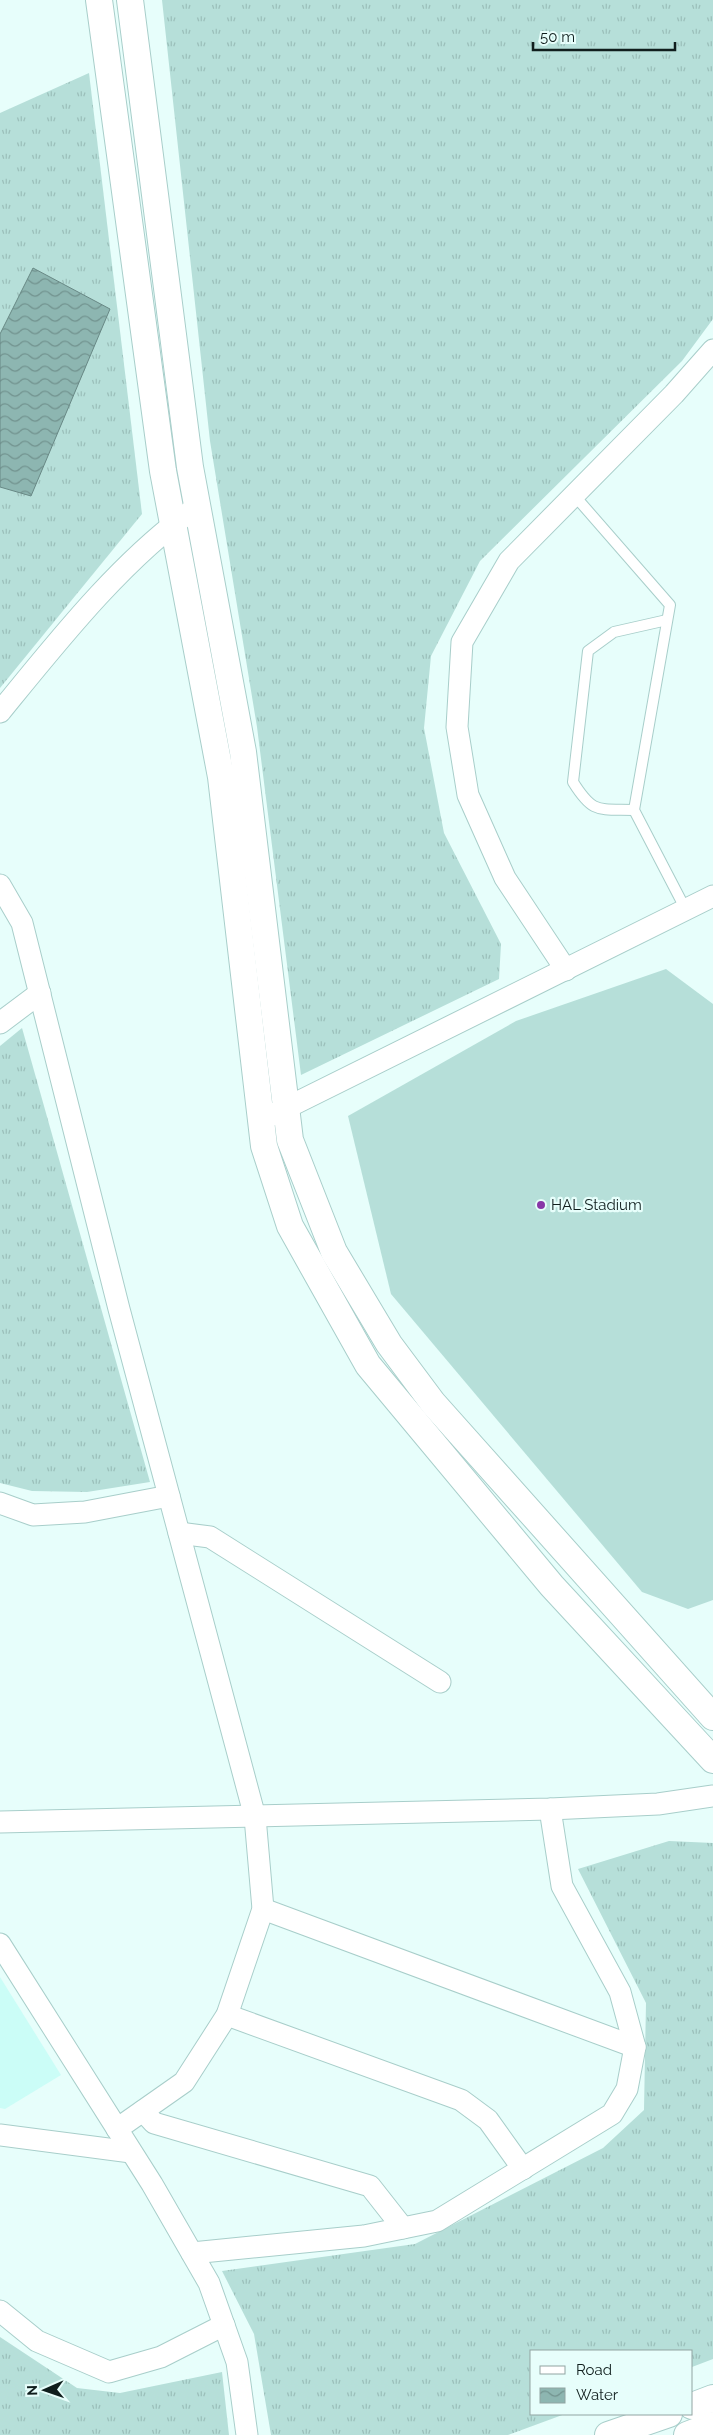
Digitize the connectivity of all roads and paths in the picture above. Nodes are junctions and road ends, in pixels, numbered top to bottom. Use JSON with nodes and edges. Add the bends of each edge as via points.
{"nodes":[{"id":1,"x":99,"y":0,"type":"edge"},
{"id":2,"x":130,"y":0,"type":"edge"},
{"id":3,"x":713,"y":350,"type":"edge"},
{"id":4,"x":574,"y":495,"type":"junction"},
{"id":5,"x":197,"y":506,"type":"junction"},
{"id":6,"x":173,"y":524,"type":"junction"},
{"id":7,"x":667,"y":620,"type":"junction"},
{"id":8,"x":0,"y":712,"type":"edge"},
{"id":9,"x":634,"y":810,"type":"junction"},
{"id":10,"x":0,"y":885,"type":"edge"},
{"id":11,"x":713,"y":896,"type":"edge"},
{"id":12,"x":686,"y":910,"type":"junction"},
{"id":13,"x":566,"y":970,"type":"junction"},
{"id":14,"x":40,"y":993,"type":"junction"},
{"id":15,"x":0,"y":1023,"type":"edge"},
{"id":16,"x":286,"y":1108,"type":"junction"},
{"id":17,"x":261,"y":1120,"type":"junction"},
{"id":18,"x":169,"y":1496,"type":"junction"},
{"id":19,"x":0,"y":1503,"type":"edge"},
{"id":20,"x":179,"y":1534,"type":"junction"},
{"id":21,"x":440,"y":1682,"type":"dead end"},
{"id":22,"x":713,"y":1717,"type":"edge"},
{"id":23,"x":713,"y":1760,"type":"edge"},
{"id":24,"x":713,"y":1796,"type":"edge"},
{"id":25,"x":550,"y":1809,"type":"junction"},
{"id":26,"x":255,"y":1817,"type":"junction"},
{"id":27,"x":0,"y":1822,"type":"edge"},
{"id":28,"x":263,"y":1909,"type":"junction"},
{"id":29,"x":0,"y":1944,"type":"edge"},
{"id":30,"x":227,"y":2015,"type":"junction"},
{"id":31,"x":635,"y":2047,"type":"junction"},
{"id":32,"x":143,"y":2111,"type":"junction"},
{"id":33,"x":117,"y":2128,"type":"junction"},
{"id":34,"x":0,"y":2135,"type":"edge"},
{"id":35,"x":131,"y":2152,"type":"junction"},
{"id":36,"x":524,"y":2169,"type":"junction"},
{"id":37,"x":403,"y":2228,"type":"junction"},
{"id":38,"x":192,"y":2254,"type":"junction"},
{"id":39,"x":0,"y":2311,"type":"edge"},
{"id":40,"x":224,"y":2325,"type":"junction"},
{"id":41,"x":713,"y":2398,"type":"edge"},
{"id":42,"x":693,"y":2406,"type":"edge"},
{"id":43,"x":666,"y":2415,"type":"edge"},
{"id":44,"x":713,"y":2425,"type":"edge"},
{"id":45,"x":248,"y":2435,"type":"edge"},
{"id":46,"x":608,"y":2435,"type":"edge"},
{"id":47,"x":687,"y":2435,"type":"edge"}],
"edges":[{"from":1,"to":6,"type":"street"},
{"from":2,"to":5,"type":"street"},
{"from":3,"to":4,"type":"street"},
{"from":4,"to":7,"type":"lane","via":[[670,605]]},
{"from":4,"to":13,"type":"street","via":[[509,561],[462,642],[457,727],[468,795],[504,878]]},
{"from":5,"to":6,"type":"street"},
{"from":5,"to":16,"type":"street","via":[[243,752]]},
{"from":6,"to":8,"type":"street","via":[[125,568]]},
{"from":6,"to":17,"type":"street","via":[[221,777]]},
{"from":7,"to":9,"type":"lane"},
{"from":7,"to":9,"type":"lane","via":[[614,632],[588,651],[573,782],[583,798],[597,809]]},
{"from":9,"to":12,"type":"lane"},
{"from":10,"to":14,"type":"street","via":[[22,923]]},
{"from":11,"to":12,"type":"street"},
{"from":12,"to":13,"type":"street"},
{"from":13,"to":16,"type":"street"},
{"from":14,"to":15,"type":"street"},
{"from":14,"to":18,"type":"street"},
{"from":16,"to":17,"type":"street"},
{"from":16,"to":22,"type":"street","via":[[290,1140],[334,1252],[389,1344],[433,1403]]},
{"from":17,"to":23,"type":"street","via":[[264,1146],[290,1226],[368,1365],[552,1586]]},
{"from":18,"to":19,"type":"street","via":[[85,1512],[33,1515]]},
{"from":18,"to":20,"type":"street"},
{"from":20,"to":21,"type":"street","via":[[210,1538]]},
{"from":20,"to":26,"type":"street"},
{"from":24,"to":25,"type":"street","via":[[658,1804]]},
{"from":25,"to":26,"type":"street"},
{"from":25,"to":31,"type":"street","via":[[562,1886],[620,1992]]},
{"from":26,"to":27,"type":"street"},
{"from":26,"to":28,"type":"street"},
{"from":28,"to":30,"type":"street"},
{"from":28,"to":31,"type":"street"},
{"from":29,"to":33,"type":"street"},
{"from":30,"to":32,"type":"street","via":[[184,2082]]},
{"from":30,"to":36,"type":"street","via":[[461,2100],[488,2120]]},
{"from":31,"to":36,"type":"street","via":[[628,2089],[612,2114]]},
{"from":32,"to":33,"type":"street"},
{"from":32,"to":37,"type":"street","via":[[154,2123],[370,2186]]},
{"from":33,"to":35,"type":"street"},
{"from":34,"to":35,"type":"street"},
{"from":35,"to":38,"type":"street"},
{"from":36,"to":37,"type":"street","via":[[437,2221]]},
{"from":37,"to":38,"type":"street","via":[[364,2236]]},
{"from":38,"to":40,"type":"street","via":[[209,2283]]},
{"from":39,"to":40,"type":"street","via":[[37,2342],[109,2372],[161,2357]]},
{"from":40,"to":45,"type":"street","via":[[237,2362]]},
{"from":41,"to":42,"type":"street"},
{"from":43,"to":46,"type":"street"},
{"from":44,"to":47,"type":"street"}]}
